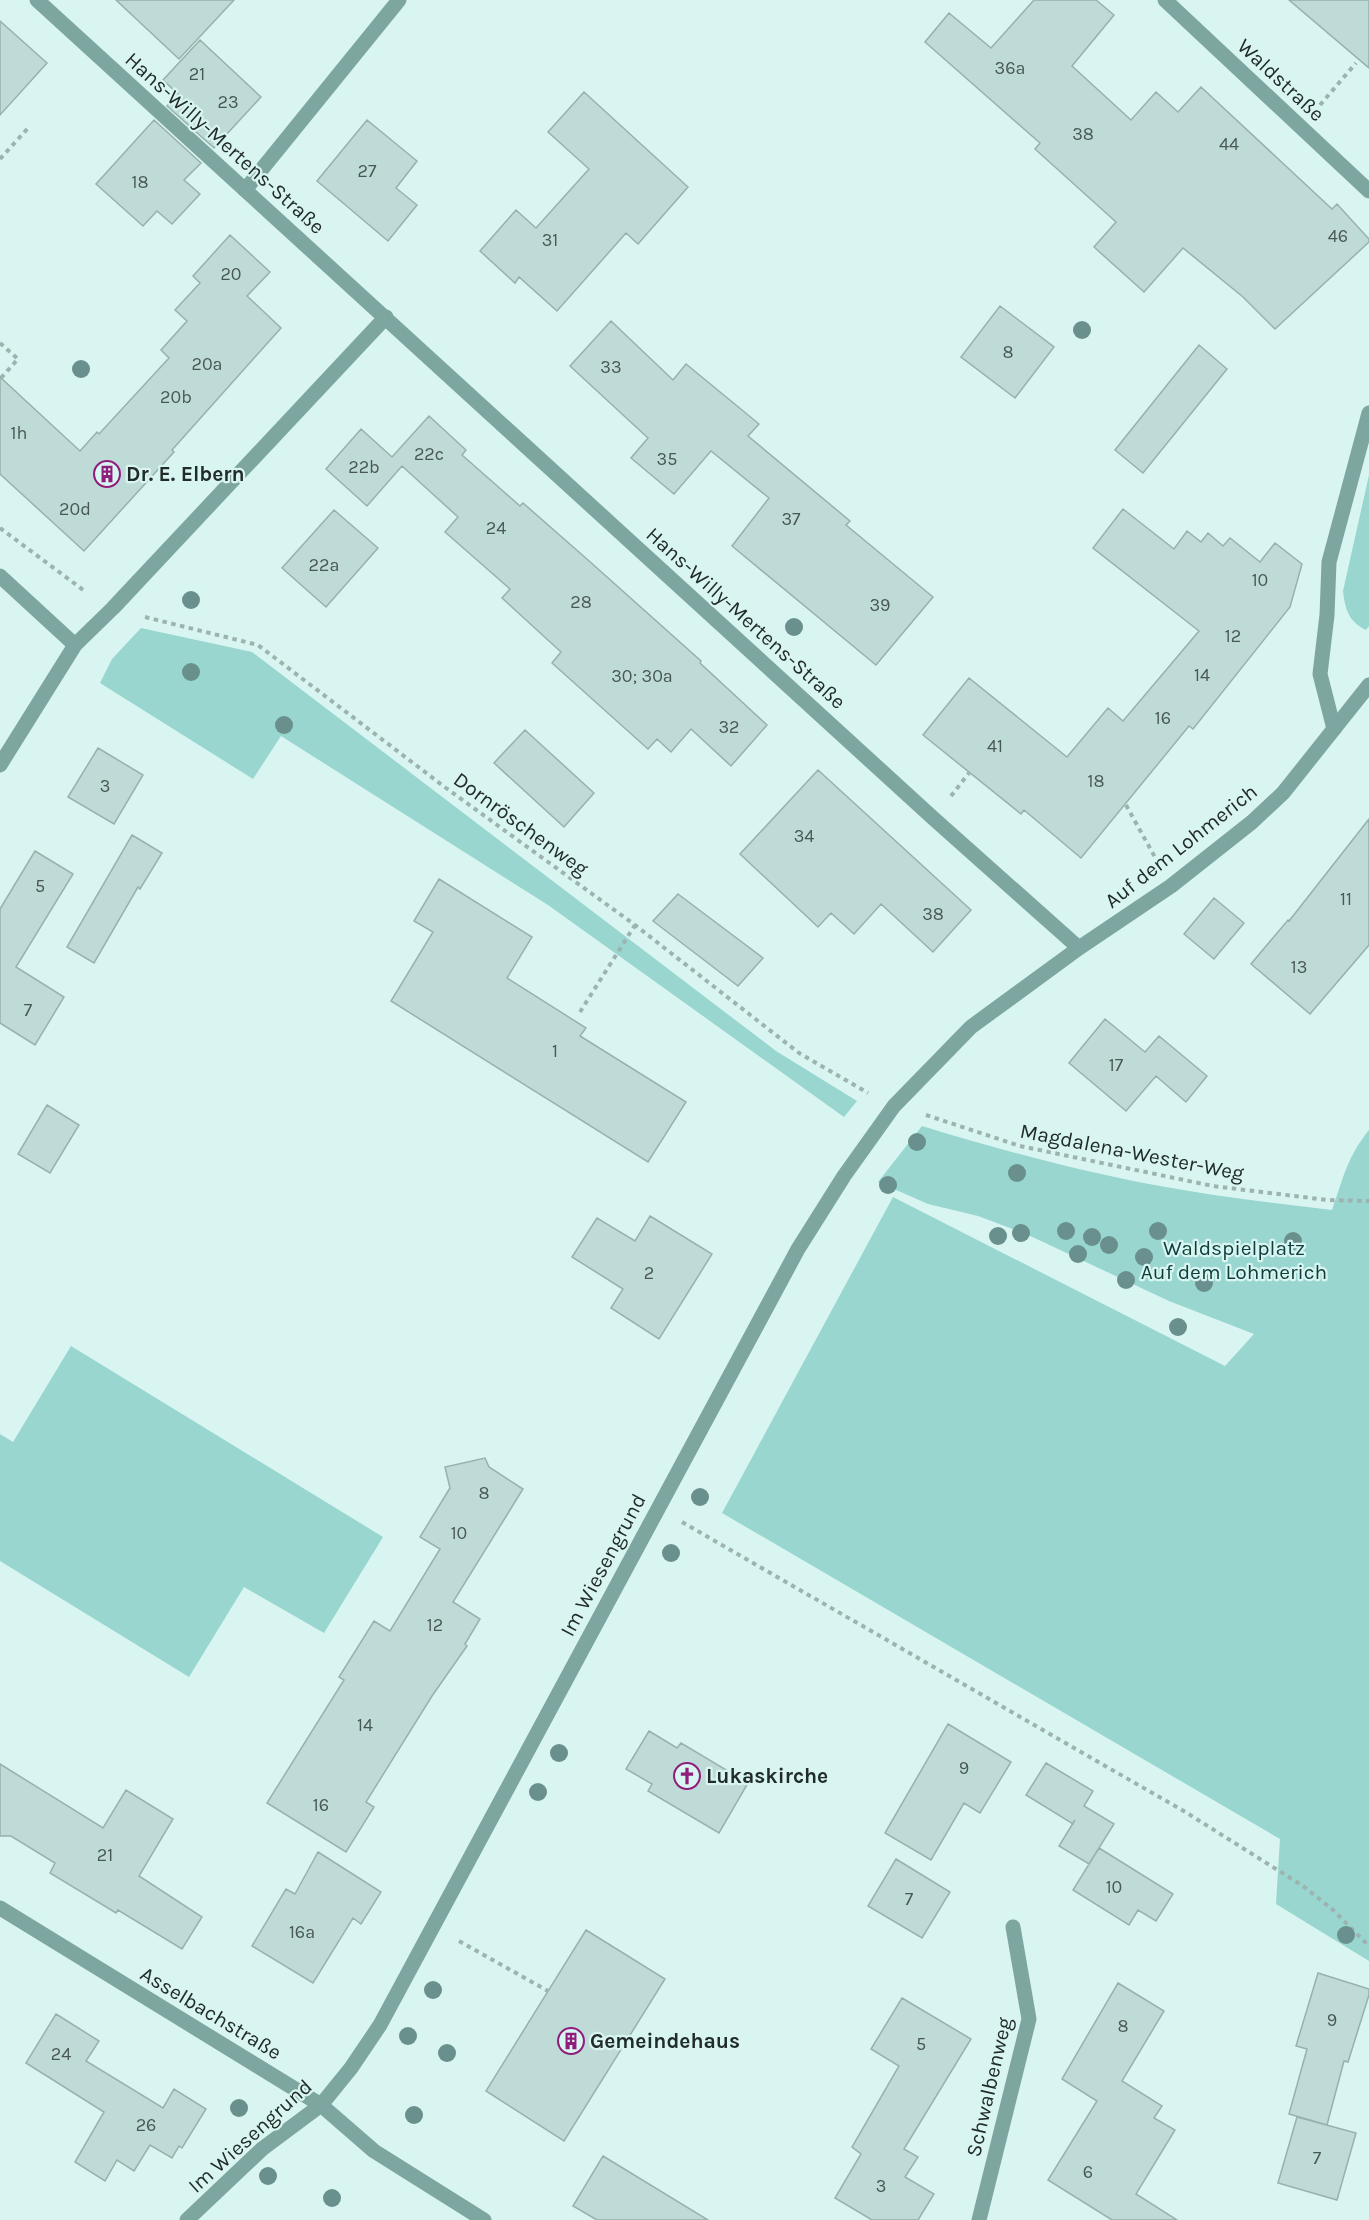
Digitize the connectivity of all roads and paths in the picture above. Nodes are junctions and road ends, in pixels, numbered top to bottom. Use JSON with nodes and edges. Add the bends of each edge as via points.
{"nodes":[{"id":1,"x":37,"y":0,"type":"edge"},
{"id":2,"x":399,"y":0,"type":"edge"},
{"id":3,"x":1165,"y":0,"type":"edge"},
{"id":4,"x":1356,"y":63,"type":"dead end"},
{"id":5,"x":29,"y":127,"type":"dead end"},
{"id":6,"x":1301,"y":127,"type":"junction"},
{"id":7,"x":0,"y":159,"type":"edge"},
{"id":8,"x":1368,"y":186,"type":"edge"},
{"id":9,"x":245,"y":190,"type":"junction"},
{"id":10,"x":386,"y":317,"type":"junction"},
{"id":11,"x":0,"y":343,"type":"edge"},
{"id":12,"x":1,"y":378,"type":"edge"},
{"id":13,"x":1369,"y":412,"type":"edge"},
{"id":14,"x":0,"y":528,"type":"edge"},
{"id":15,"x":0,"y":576,"type":"edge"},
{"id":16,"x":113,"y":608,"type":"junction"},
{"id":17,"x":75,"y":645,"type":"junction"},
{"id":18,"x":1369,"y":685,"type":"edge"},
{"id":19,"x":1334,"y":729,"type":"junction"},
{"id":20,"x":0,"y":765,"type":"edge"},
{"id":21,"x":1126,"y":805,"type":"dead end"},
{"id":22,"x":1171,"y":886,"type":"junction"},
{"id":23,"x":635,"y":925,"type":"junction"},
{"id":24,"x":1079,"y":948,"type":"junction"},
{"id":25,"x":580,"y":1012,"type":"dead end"},
{"id":26,"x":894,"y":1106,"type":"junction"},
{"id":27,"x":1369,"y":1201,"type":"edge"},
{"id":28,"x":658,"y":1508,"type":"junction"},
{"id":29,"x":0,"y":1908,"type":"edge"},
{"id":30,"x":1013,"y":1927,"type":"dead end"},
{"id":31,"x":1369,"y":1946,"type":"edge"},
{"id":32,"x":489,"y":1958,"type":"dead end"},
{"id":33,"x":548,"y":1991,"type":"dead end"},
{"id":34,"x":321,"y":2105,"type":"junction"},
{"id":35,"x":187,"y":2220,"type":"edge"},
{"id":36,"x":484,"y":2220,"type":"edge"},
{"id":37,"x":979,"y":2220,"type":"edge"}],
"edges":[{"from":1,"to":9,"type":"street","name":"Hans-Willy-Mertens-Straße"},
{"from":2,"to":9,"type":"street"},
{"from":3,"to":6,"type":"street","name":"Waldstraße"},
{"from":4,"to":6,"type":"path"},
{"from":5,"to":7,"type":"path"},
{"from":6,"to":8,"type":"street","name":"Waldstraße"},
{"from":9,"to":10,"type":"street","name":"Hans-Willy-Mertens-Straße"},
{"from":10,"to":16,"type":"street"},
{"from":10,"to":24,"type":"street","name":"Hans-Willy-Mertens-Straße"},
{"from":11,"to":12,"type":"path","via":[[18,359]]},
{"from":13,"to":19,"type":"street","via":[[1329,562],[1320,674]]},
{"from":14,"to":16,"type":"path","name":"Dornröschenweg"},
{"from":15,"to":17,"type":"street"},
{"from":16,"to":17,"type":"street"},
{"from":16,"to":23,"type":"path","name":"Dornröschenweg","via":[[258,645]]},
{"from":17,"to":20,"type":"street"},
{"from":18,"to":19,"type":"street","name":"Auf dem Lohmerich"},
{"from":19,"to":22,"type":"street","name":"Auf dem Lohmerich","via":[[1283,793]]},
{"from":21,"to":22,"type":"path"},
{"from":22,"to":24,"type":"street","name":"Auf dem Lohmerich"},
{"from":23,"to":25,"type":"path"},
{"from":23,"to":26,"type":"path","name":"Dornröschenweg","via":[[799,1053]]},
{"from":24,"to":26,"type":"street","name":"Im Wiesengrund","via":[[971,1027]]},
{"from":26,"to":27,"type":"path","name":"Magdalena-Wester-Weg","via":[[1020,1146],[1167,1177],[1327,1200]]},
{"from":26,"to":28,"type":"street","name":"Im Wiesengrund","via":[[798,1249]]},
{"from":28,"to":31,"type":"path","via":[[1187,1813],[1303,1886]]},
{"from":28,"to":34,"type":"street","name":"Im Wiesengrund","via":[[380,2025]]},
{"from":29,"to":34,"type":"street","name":"Asselbachstraße"},
{"from":30,"to":37,"type":"street","name":"Schwalbenweg","via":[[1029,2019]]},
{"from":32,"to":33,"type":"path"},
{"from":34,"to":35,"type":"street","name":"Im Wiesengrund","via":[[262,2149]]},
{"from":34,"to":36,"type":"street","name":"Asselbachstraße","via":[[374,2151]]}]}
